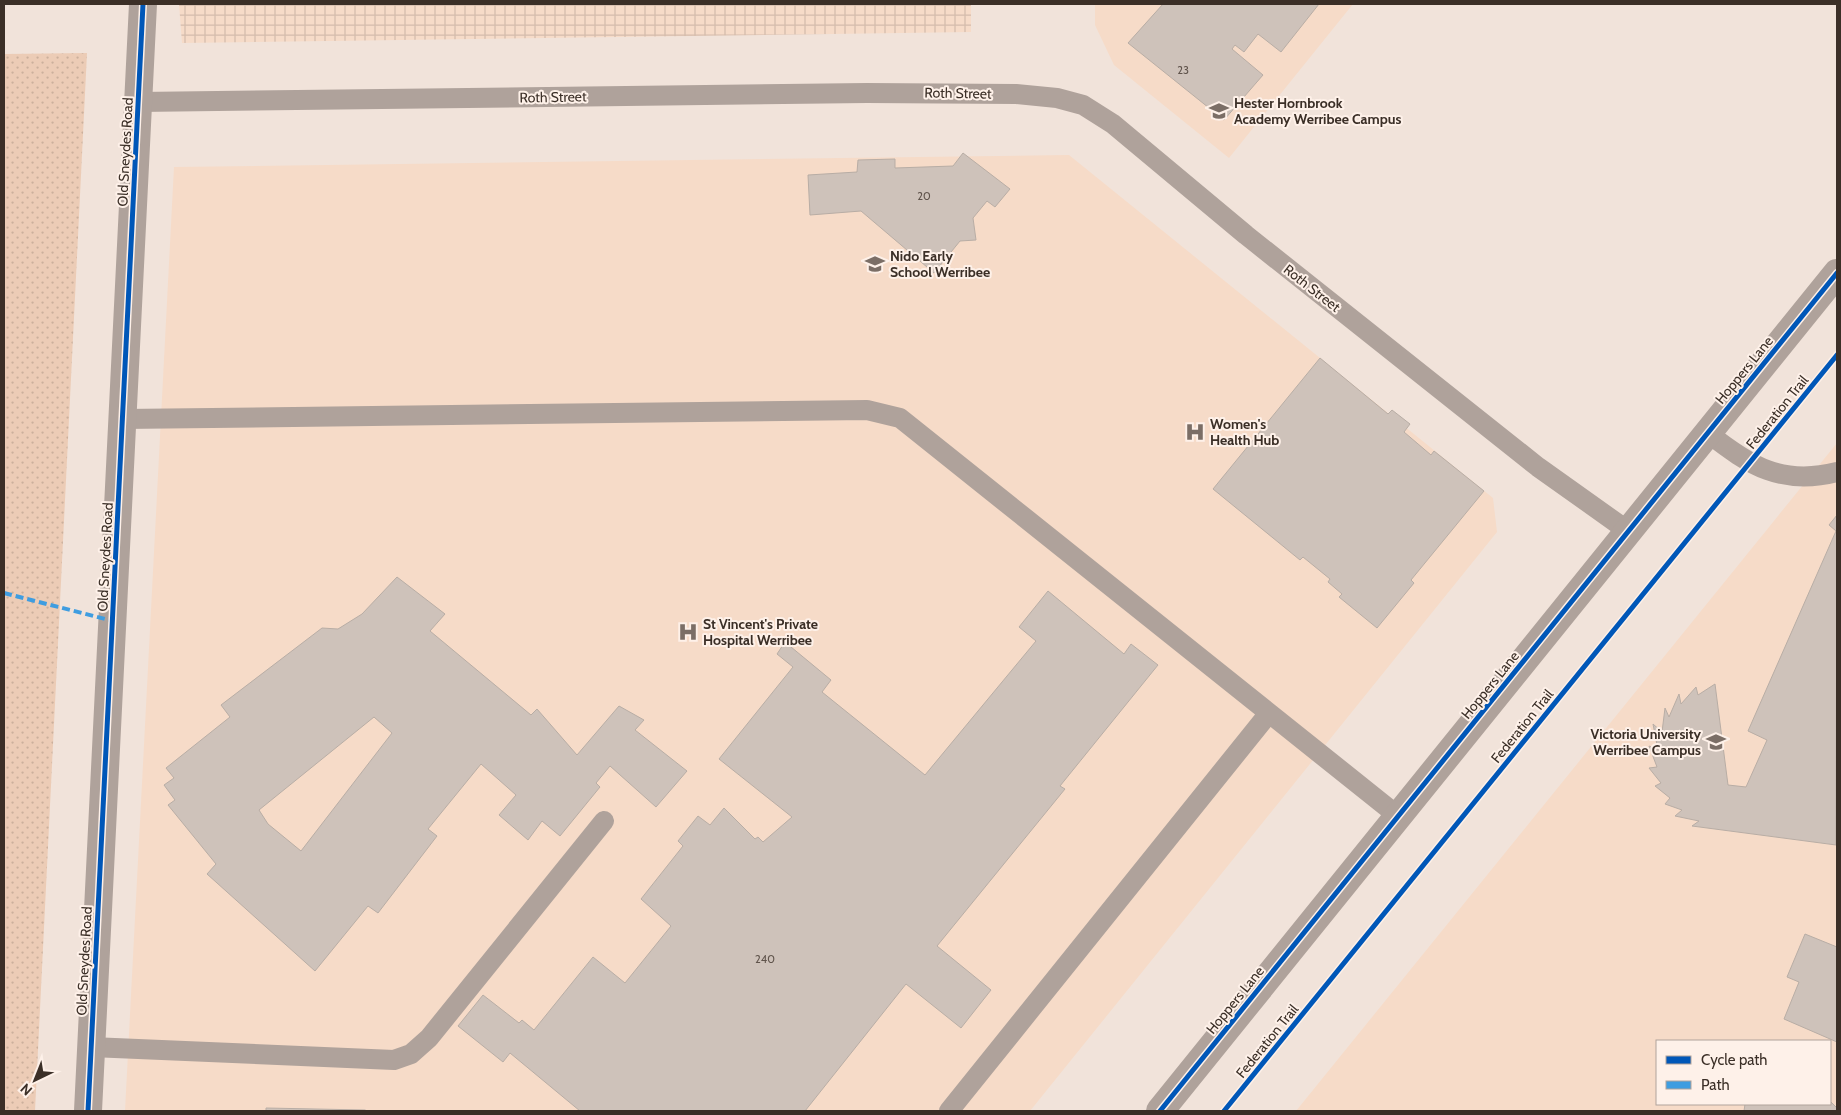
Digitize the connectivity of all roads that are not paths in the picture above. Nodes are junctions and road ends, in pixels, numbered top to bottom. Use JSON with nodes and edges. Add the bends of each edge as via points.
{"nodes":[{"id":1,"x":143,"y":4,"type":"edge"},
{"id":2,"x":139,"y":102,"type":"junction"},
{"id":3,"x":1837,"y":272,"type":"edge"},
{"id":4,"x":123,"y":419,"type":"junction"},
{"id":5,"x":1708,"y":432,"type":"junction"},
{"id":6,"x":1837,"y":472,"type":"edge"},
{"id":7,"x":1628,"y":532,"type":"junction"},
{"id":8,"x":1270,"y":713,"type":"junction"},
{"id":9,"x":1398,"y":816,"type":"junction"},
{"id":10,"x":604,"y":821,"type":"dead end"},
{"id":11,"x":91,"y":1047,"type":"junction"},
{"id":12,"x":88,"y":1111,"type":"edge"},
{"id":13,"x":949,"y":1111,"type":"edge"},
{"id":14,"x":1160,"y":1111,"type":"edge"}],
"edges":[{"from":1,"to":2,"type":"street","name":"Old Sneydes Road"},
{"from":2,"to":4,"type":"street","name":"Old Sneydes Road"},
{"from":2,"to":7,"type":"lane","name":"Roth Street","via":[[867,92],[1016,94],[1057,98],[1083,105],[1113,124],[1246,236],[1538,467]]},
{"from":3,"to":5,"type":"street","name":"Hoppers Lane"},
{"from":4,"to":8,"type":"lane","via":[[867,410],[883,413],[900,418],[919,431]]},
{"from":4,"to":11,"type":"street","name":"Old Sneydes Road"},
{"from":5,"to":6,"type":"lane","via":[[1731,451],[1784,476],[1803,478]]},
{"from":5,"to":7,"type":"street","name":"Hoppers Lane"},
{"from":7,"to":9,"type":"street","name":"Hoppers Lane"},
{"from":8,"to":9,"type":"lane"},
{"from":8,"to":13,"type":"lane"},
{"from":9,"to":14,"type":"street","name":"Hoppers Lane"},
{"from":10,"to":11,"type":"lane","via":[[412,1054],[394,1060]]},
{"from":11,"to":12,"type":"street","name":"Old Sneydes Road"}]}
